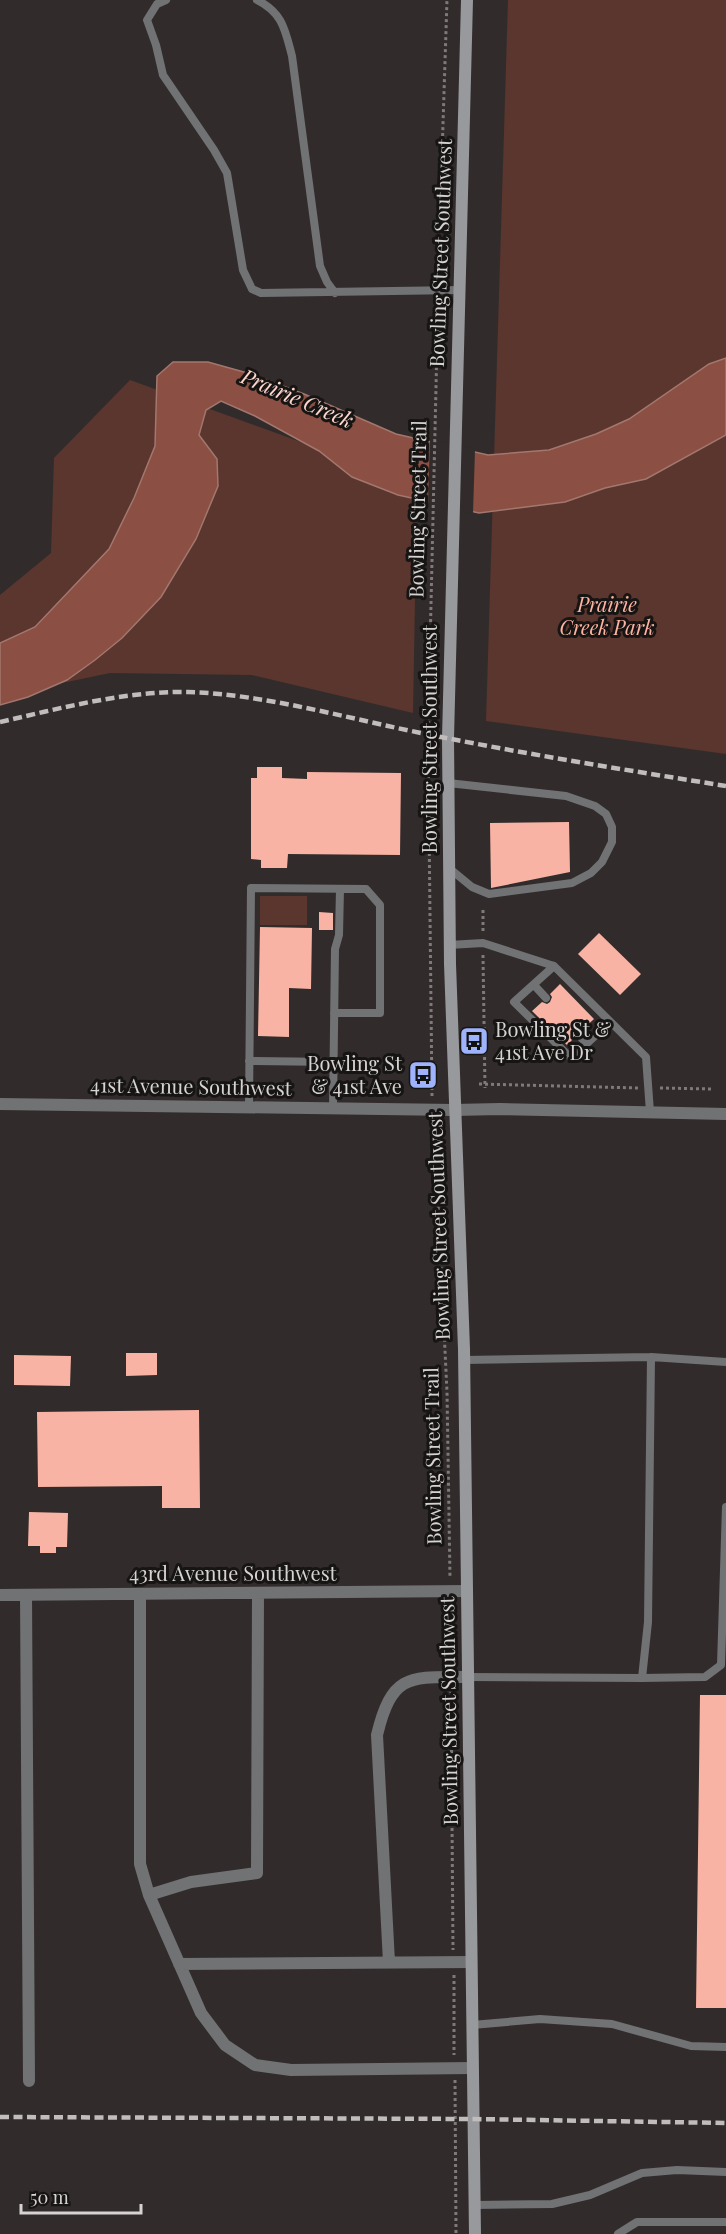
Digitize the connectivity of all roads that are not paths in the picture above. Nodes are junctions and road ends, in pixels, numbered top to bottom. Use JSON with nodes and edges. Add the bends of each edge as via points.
{"nodes":[{"id":1,"x":166,"y":0,"type":"edge"},
{"id":2,"x":257,"y":0,"type":"edge"},
{"id":3,"x":467,"y":0,"type":"edge"},
{"id":4,"x":459,"y":290,"type":"junction"},
{"id":5,"x":335,"y":293,"type":"junction"},
{"id":6,"x":448,"y":783,"type":"junction"},
{"id":7,"x":449,"y":868,"type":"junction"},
{"id":8,"x":340,"y":889,"type":"junction"},
{"id":9,"x":449,"y":945,"type":"junction"},
{"id":10,"x":555,"y":966,"type":"junction"},
{"id":11,"x":534,"y":985,"type":"junction"},
{"id":12,"x":546,"y":998,"type":"dead end"},
{"id":13,"x":334,"y":1013,"type":"junction"},
{"id":14,"x":609,"y":1023,"type":"junction"},
{"id":15,"x":578,"y":1034,"type":"dead end"},
{"id":16,"x":586,"y":1043,"type":"junction"},
{"id":17,"x":249,"y":1061,"type":"junction"},
{"id":18,"x":333,"y":1062,"type":"junction"},
{"id":19,"x":0,"y":1104,"type":"edge"},
{"id":20,"x":249,"y":1107,"type":"junction"},
{"id":21,"x":333,"y":1108,"type":"junction"},
{"id":22,"x":454,"y":1110,"type":"junction"},
{"id":23,"x":650,"y":1112,"type":"junction"},
{"id":24,"x":726,"y":1113,"type":"edge"},
{"id":25,"x":651,"y":1357,"type":"junction"},
{"id":26,"x":464,"y":1360,"type":"junction"},
{"id":27,"x":726,"y":1362,"type":"edge"},
{"id":28,"x":726,"y":1507,"type":"edge"},
{"id":29,"x":467,"y":1592,"type":"junction"},
{"id":30,"x":140,"y":1594,"type":"junction"},
{"id":31,"x":258,"y":1594,"type":"junction"},
{"id":32,"x":0,"y":1595,"type":"edge"},
{"id":33,"x":26,"y":1596,"type":"junction"},
{"id":34,"x":468,"y":1677,"type":"junction"},
{"id":35,"x":642,"y":1678,"type":"junction"},
{"id":36,"x":149,"y":1895,"type":"junction"},
{"id":37,"x":389,"y":1962,"type":"junction"},
{"id":38,"x":471,"y":1962,"type":"junction"},
{"id":39,"x":179,"y":1964,"type":"junction"},
{"id":40,"x":472,"y":2025,"type":"junction"},
{"id":41,"x":726,"y":2047,"type":"edge"},
{"id":42,"x":472,"y":2067,"type":"junction"},
{"id":43,"x":29,"y":2081,"type":"dead end"},
{"id":44,"x":726,"y":2172,"type":"edge"},
{"id":45,"x":475,"y":2205,"type":"junction"},
{"id":46,"x":725,"y":2222,"type":"edge"},
{"id":47,"x":475,"y":2234,"type":"edge"},
{"id":48,"x":618,"y":2234,"type":"edge"}],
"edges":[{"from":1,"to":5,"type":"lane","via":[[157,4],[147,20],[163,75],[227,173],[246,280],[261,293]]},
{"from":2,"to":5,"type":"lane","via":[[283,22],[320,266]]},
{"from":3,"to":4,"type":"main road","name":"Bowling Street Southwest"},
{"from":4,"to":5,"type":"lane"},
{"from":4,"to":6,"type":"main road","name":"Bowling Street Southwest"},
{"from":6,"to":7,"type":"main road","name":"Bowling Street Southwest"},
{"from":6,"to":7,"type":"lane","via":[[566,796],[595,806],[606,814],[612,827],[612,842],[602,862],[591,873],[572,882],[489,894],[472,887]]},
{"from":7,"to":9,"type":"main road","name":"Bowling Street Southwest"},
{"from":8,"to":13,"type":"lane"},
{"from":8,"to":13,"type":"lane","via":[[366,889],[380,905],[380,1013]]},
{"from":8,"to":17,"type":"lane","via":[[251,888]]},
{"from":9,"to":10,"type":"lane","via":[[483,943]]},
{"from":9,"to":22,"type":"main road","name":"Bowling Street Southwest"},
{"from":10,"to":11,"type":"lane"},
{"from":10,"to":14,"type":"lane"},
{"from":11,"to":12,"type":"lane"},
{"from":11,"to":16,"type":"lane","via":[[514,1002],[571,1058]]},
{"from":13,"to":18,"type":"lane"},
{"from":14,"to":16,"type":"lane"},
{"from":14,"to":23,"type":"lane","via":[[646,1057]]},
{"from":15,"to":16,"type":"lane"},
{"from":17,"to":18,"type":"lane"},
{"from":17,"to":20,"type":"lane"},
{"from":18,"to":21,"type":"lane"},
{"from":19,"to":20,"type":"street","name":"41st Avenue Southwest"},
{"from":20,"to":21,"type":"street","name":"41st Avenue Southwest"},
{"from":21,"to":22,"type":"street","name":"41st Avenue Southwest"},
{"from":22,"to":23,"type":"street","name":"41st Avenue Southwest"},
{"from":22,"to":26,"type":"main road","name":"Bowling Street Southwest"},
{"from":23,"to":24,"type":"street","name":"41st Avenue Southwest"},
{"from":25,"to":26,"type":"lane"},
{"from":25,"to":27,"type":"lane"},
{"from":25,"to":35,"type":"lane","via":[[648,1622]]},
{"from":26,"to":29,"type":"main road","name":"Bowling Street Southwest"},
{"from":28,"to":35,"type":"lane","via":[[722,1665],[705,1677]]},
{"from":29,"to":31,"type":"street","name":"43rd Avenue Southwest"},
{"from":29,"to":34,"type":"main road","name":"Bowling Street Southwest"},
{"from":30,"to":31,"type":"street","name":"43rd Avenue Southwest"},
{"from":30,"to":33,"type":"street","name":"43rd Avenue Southwest"},
{"from":30,"to":36,"type":"street","via":[[140,1864]]},
{"from":31,"to":36,"type":"street","via":[[257,1873],[191,1882]]},
{"from":32,"to":33,"type":"street","name":"43rd Avenue Southwest"},
{"from":33,"to":43,"type":"street"},
{"from":34,"to":35,"type":"lane"},
{"from":34,"to":37,"type":"street","via":[[418,1677],[396,1688],[382,1714],[377,1735]]},
{"from":34,"to":38,"type":"main road","name":"Bowling Street Southwest"},
{"from":36,"to":39,"type":"street"},
{"from":37,"to":38,"type":"street"},
{"from":37,"to":39,"type":"street"},
{"from":38,"to":40,"type":"main road","name":"Bowling Street Southwest"},
{"from":39,"to":42,"type":"street","via":[[201,2013],[225,2045],[255,2065],[291,2070]]},
{"from":40,"to":41,"type":"lane","via":[[540,2019],[612,2024],[691,2046]]},
{"from":40,"to":42,"type":"main road","name":"Bowling Street Southwest"},
{"from":42,"to":45,"type":"main road","name":"Bowling Street Southwest"},
{"from":44,"to":45,"type":"lane","via":[[642,2173],[552,2204]]},
{"from":45,"to":47,"type":"main road","name":"Bowling Street Southwest"},
{"from":46,"to":48,"type":"lane","via":[[637,2222]]}]}
